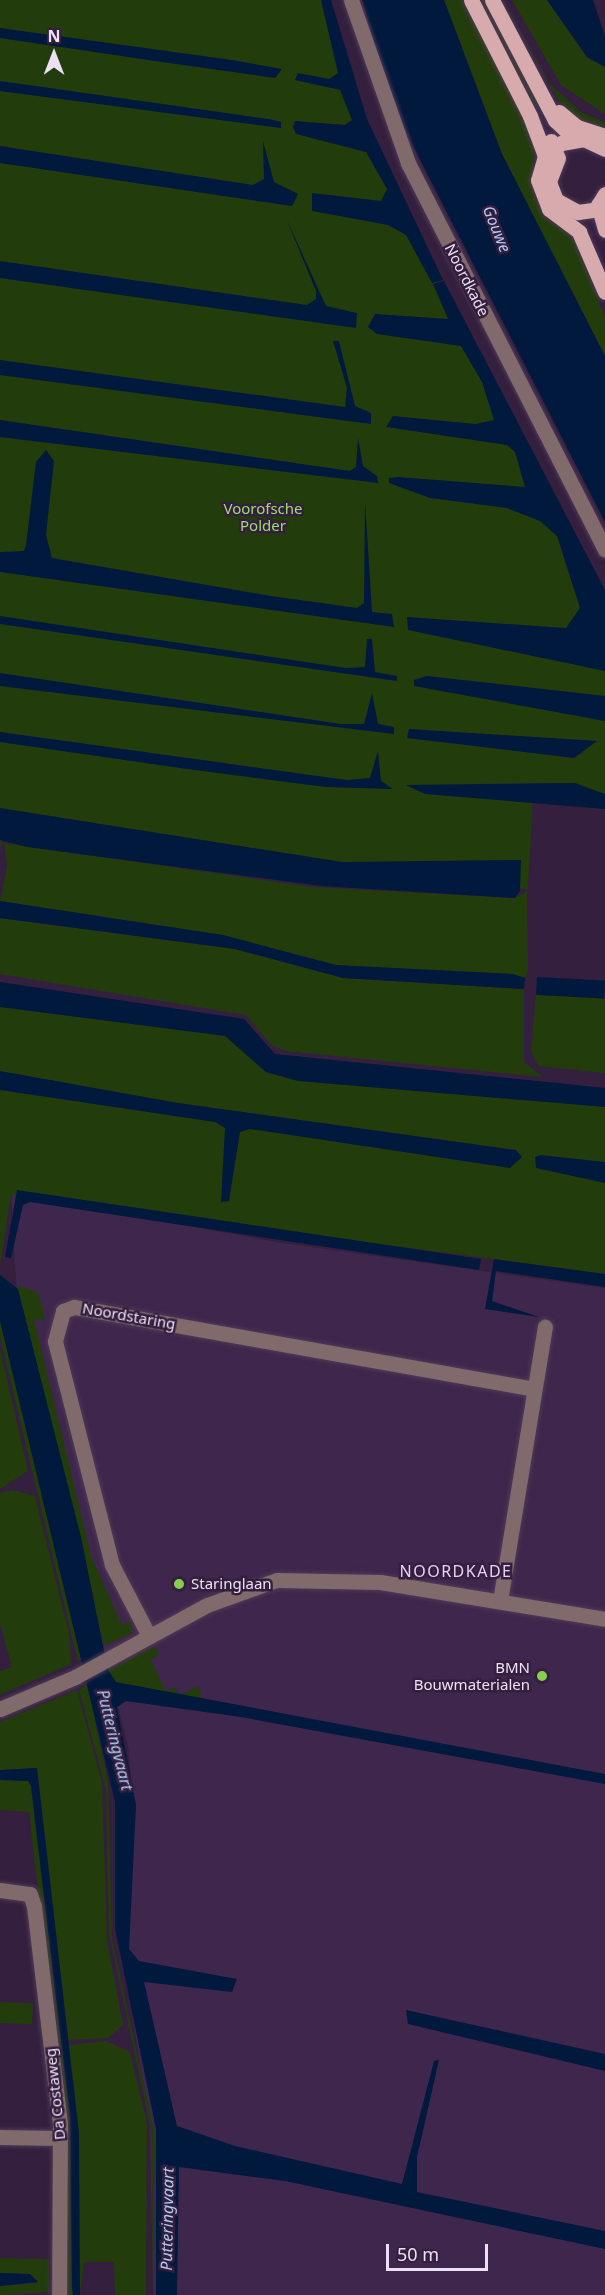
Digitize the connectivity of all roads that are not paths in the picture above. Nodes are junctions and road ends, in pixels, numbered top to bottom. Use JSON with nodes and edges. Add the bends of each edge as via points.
{"nodes":[{"id":1,"x":351,"y":0,"type":"edge"},
{"id":2,"x":471,"y":0,"type":"edge"},
{"id":3,"x":492,"y":0,"type":"edge"},
{"id":4,"x":549,"y":101,"type":"junction"},
{"id":5,"x":599,"y":133,"type":"edge"},
{"id":6,"x":575,"y":139,"type":"junction"},
{"id":7,"x":605,"y":149,"type":"edge"},
{"id":8,"x":550,"y":152,"type":"junction"},
{"id":9,"x":605,"y":194,"type":"edge"},
{"id":10,"x":602,"y":210,"type":"edge"},
{"id":11,"x":574,"y":217,"type":"junction"},
{"id":12,"x":605,"y":230,"type":"edge"},
{"id":13,"x":605,"y":292,"type":"edge"},
{"id":14,"x":605,"y":550,"type":"edge"},
{"id":15,"x":545,"y":1327,"type":"dead end"},
{"id":16,"x":534,"y":1389,"type":"junction"},
{"id":17,"x":500,"y":1601,"type":"junction"},
{"id":18,"x":605,"y":1619,"type":"edge"},
{"id":19,"x":149,"y":1636,"type":"junction"},
{"id":20,"x":0,"y":1709,"type":"edge"},
{"id":21,"x":0,"y":1890,"type":"edge"},
{"id":22,"x":0,"y":2137,"type":"edge"},
{"id":23,"x":60,"y":2138,"type":"junction"},
{"id":24,"x":59,"y":2295,"type":"edge"}],
"edges":[{"from":1,"to":14,"type":"street","name":"Noordkade","via":[[408,163]]},
{"from":2,"to":8,"type":"main road"},
{"from":3,"to":4,"type":"main road"},
{"from":4,"to":5,"type":"main road","via":[[572,124]]},
{"from":4,"to":6,"type":"main road","via":[[561,128]]},
{"from":6,"to":7,"type":"main road"},
{"from":6,"to":8,"type":"main road"},
{"from":8,"to":11,"type":"main road","via":[[558,158],[550,189]]},
{"from":9,"to":10,"type":"main road","via":[[598,200]]},
{"from":10,"to":11,"type":"main road"},
{"from":10,"to":12,"type":"main road"},
{"from":11,"to":13,"type":"main road","via":[[589,230]]},
{"from":15,"to":16,"type":"street"},
{"from":16,"to":17,"type":"street"},
{"from":16,"to":19,"type":"street","name":"Noordstaring","via":[[74,1306],[63,1311],[55,1341],[112,1566]]},
{"from":17,"to":18,"type":"street"},
{"from":17,"to":19,"type":"street","via":[[380,1582],[277,1580],[216,1601]]},
{"from":19,"to":20,"type":"street","via":[[84,1673]]},
{"from":21,"to":23,"type":"street","name":"Da Costaweg","via":[[30,1894]]},
{"from":22,"to":23,"type":"street"},
{"from":23,"to":24,"type":"street","name":"Da Costaweg"}]}
